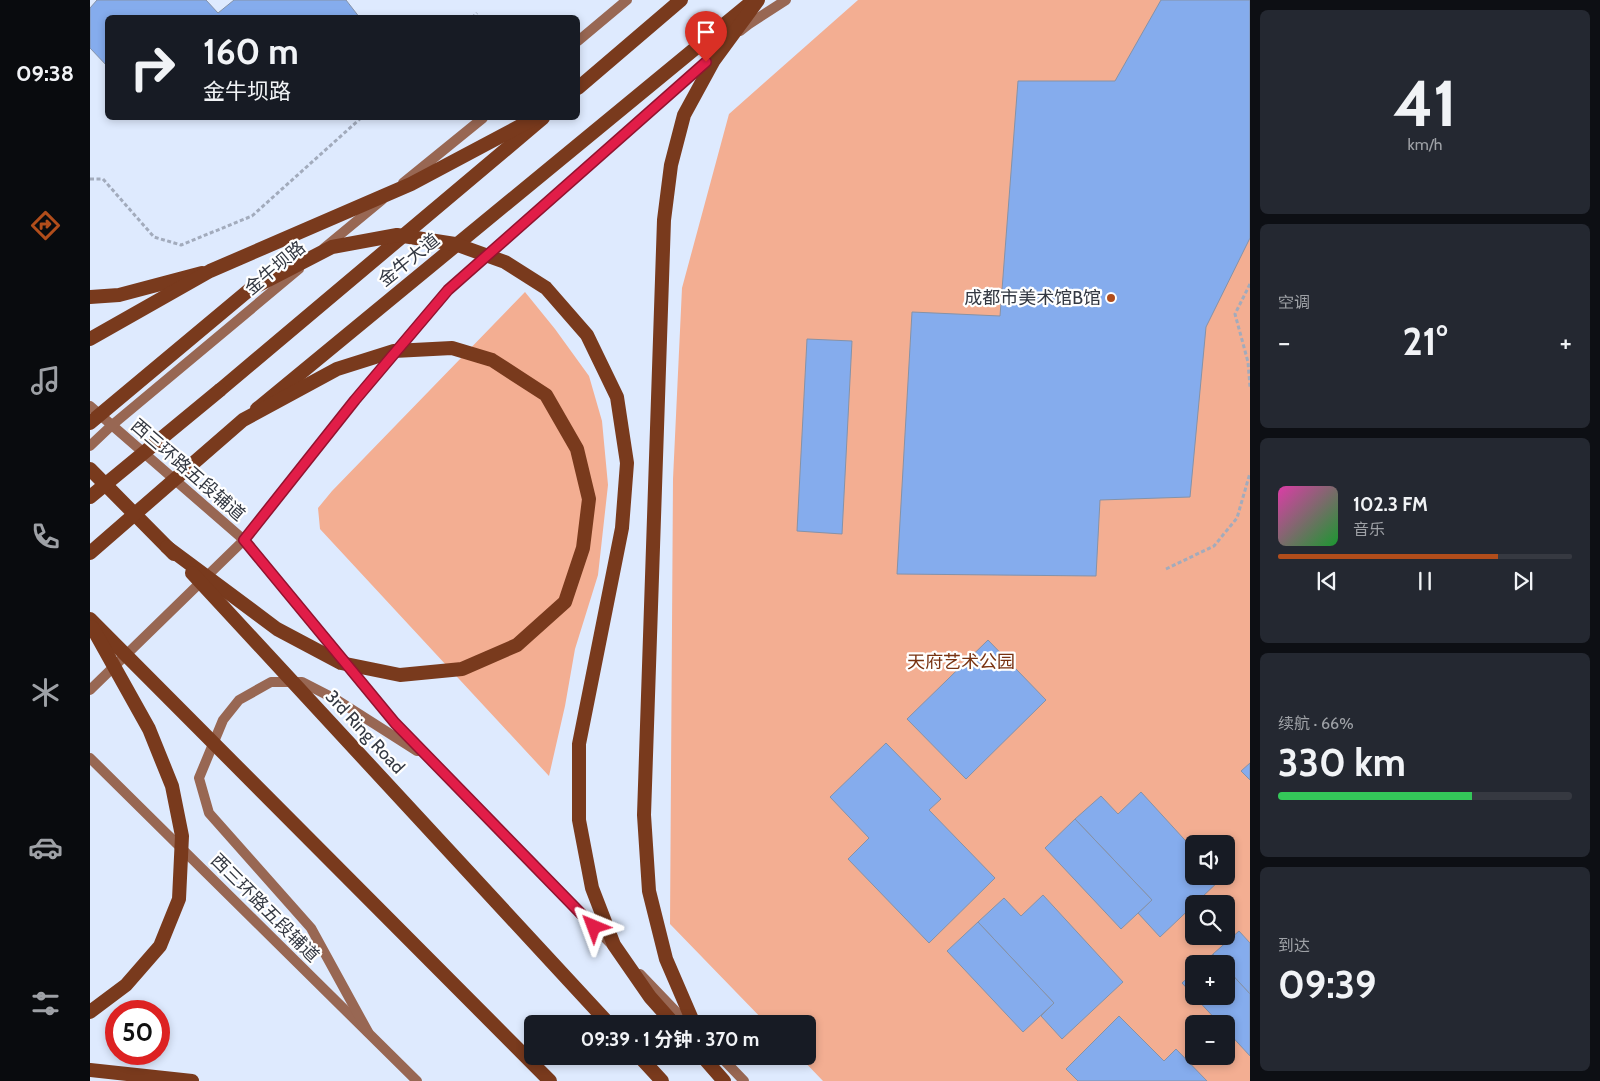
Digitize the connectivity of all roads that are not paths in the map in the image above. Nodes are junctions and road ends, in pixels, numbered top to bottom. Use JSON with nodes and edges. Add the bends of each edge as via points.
{"nodes":[{"id":1,"x":627,"y":0,"type":"edge"},
{"id":2,"x":681,"y":0,"type":"edge"},
{"id":3,"x":757,"y":0,"type":"edge"},
{"id":4,"x":786,"y":0,"type":"edge"},
{"id":5,"x":580,"y":39,"type":"edge"},
{"id":6,"x":580,"y":86,"type":"edge"},
{"id":7,"x":481,"y":120,"type":"edge"},
{"id":8,"x":531,"y":120,"type":"edge"},
{"id":9,"x":541,"y":120,"type":"edge"},
{"id":10,"x":210,"y":271,"type":"junction"},
{"id":11,"x":90,"y":297,"type":"edge"},
{"id":12,"x":90,"y":339,"type":"edge"},
{"id":13,"x":90,"y":406,"type":"edge"},
{"id":14,"x":243,"y":420,"type":"junction"},
{"id":15,"x":90,"y":423,"type":"edge"},
{"id":16,"x":112,"y":426,"type":"junction"},
{"id":17,"x":90,"y":446,"type":"edge"},
{"id":18,"x":90,"y":469,"type":"edge"},
{"id":19,"x":90,"y":497,"type":"edge"},
{"id":20,"x":244,"y":540,"type":"junction"},
{"id":21,"x":168,"y":547,"type":"junction"},
{"id":22,"x":90,"y":552,"type":"edge"},
{"id":23,"x":90,"y":619,"type":"edge"},
{"id":24,"x":90,"y":625,"type":"edge"},
{"id":25,"x":90,"y":690,"type":"edge"},
{"id":26,"x":90,"y":758,"type":"edge"},
{"id":27,"x":432,"y":761,"type":"junction"},
{"id":28,"x":90,"y":1012,"type":"edge"},
{"id":29,"x":601,"y":1015,"type":"edge"},
{"id":30,"x":666,"y":1015,"type":"edge"},
{"id":31,"x":679,"y":1015,"type":"edge"},
{"id":32,"x":690,"y":1015,"type":"edge"},
{"id":33,"x":368,"y":1032,"type":"junction"},
{"id":34,"x":647,"y":1065,"type":"edge"},
{"id":35,"x":710,"y":1065,"type":"edge"},
{"id":36,"x":719,"y":1065,"type":"edge"},
{"id":37,"x":729,"y":1065,"type":"edge"},
{"id":38,"x":90,"y":1070,"type":"edge"},
{"id":39,"x":192,"y":1081,"type":"edge"},
{"id":40,"x":417,"y":1081,"type":"edge"},
{"id":41,"x":550,"y":1081,"type":"edge"},
{"id":42,"x":662,"y":1081,"type":"edge"},
{"id":43,"x":724,"y":1081,"type":"edge"},
{"id":44,"x":729,"y":1081,"type":"edge"},
{"id":45,"x":744,"y":1081,"type":"edge"}],
"edges":[{"from":1,"to":5,"type":"main road"},
{"from":2,"to":6,"type":"highway"},
{"from":3,"to":14,"type":"highway","name":"金牛大道","bridge":true},
{"from":3,"to":32,"type":"highway","bridge":true,"via":[[714,60],[684,115],[671,165],[664,220],[644,815],[649,891],[666,959]]},
{"from":4,"to":20,"type":"main road","via":[[749,24],[448,290],[355,400]]},
{"from":7,"to":16,"type":"main road","name":"金牛坝路"},
{"from":8,"to":10,"type":"highway","bridge":true,"via":[[410,184]]},
{"from":9,"to":19,"type":"highway","name":"金牛大道","bridge":true},
{"from":10,"to":11,"type":"highway","bridge":true,"via":[[119,295]]},
{"from":10,"to":12,"type":"highway","bridge":true},
{"from":13,"to":16,"type":"main road","name":"西三环路五段辅道"},
{"from":14,"to":21,"type":"highway","bridge":true,"via":[[337,369],[394,351],[452,348],[492,360],[546,395],[577,449],[589,499],[583,548],[566,602],[518,645],[462,669],[400,675],[341,663],[277,629]]},
{"from":14,"to":22,"type":"highway","name":"金牛大道","bridge":true},
{"from":15,"to":30,"type":"highway","bridge":true,"via":[[249,290],[332,247],[397,235],[455,244],[505,262],[546,288],[587,335],[617,397],[627,462],[622,528],[579,744],[579,820],[592,888],[614,945]]},
{"from":16,"to":17,"type":"main road","name":"金牛坝路"},
{"from":16,"to":20,"type":"main road","name":"西三环路五段辅道"},
{"from":18,"to":21,"type":"highway","name":"3rd Ring Road","bridge":true},
{"from":20,"to":25,"type":"main road"},
{"from":20,"to":27,"type":"main road","name":"西三环路五段辅道","via":[[395,723]]},
{"from":21,"to":29,"type":"highway","name":"3rd Ring Road","bridge":true},
{"from":23,"to":41,"type":"highway","bridge":true},
{"from":24,"to":28,"type":"highway","bridge":true,"via":[[149,728],[172,786],[182,836],[179,899],[160,946],[126,985]]},
{"from":26,"to":33,"type":"main road","name":"西三环路五段辅道"},
{"from":27,"to":31,"type":"main road","name":"西三环路五段辅道"},
{"from":27,"to":33,"type":"main road","via":[[337,700],[302,682],[272,682],[239,700],[223,720],[199,778],[209,813],[311,928]]},
{"from":33,"to":40,"type":"main road","name":"西三环路五段辅道"},
{"from":34,"to":42,"type":"highway"},
{"from":35,"to":43,"type":"highway"},
{"from":36,"to":44,"type":"highway"},
{"from":37,"to":45,"type":"main road"},
{"from":38,"to":39,"type":"highway"}]}
